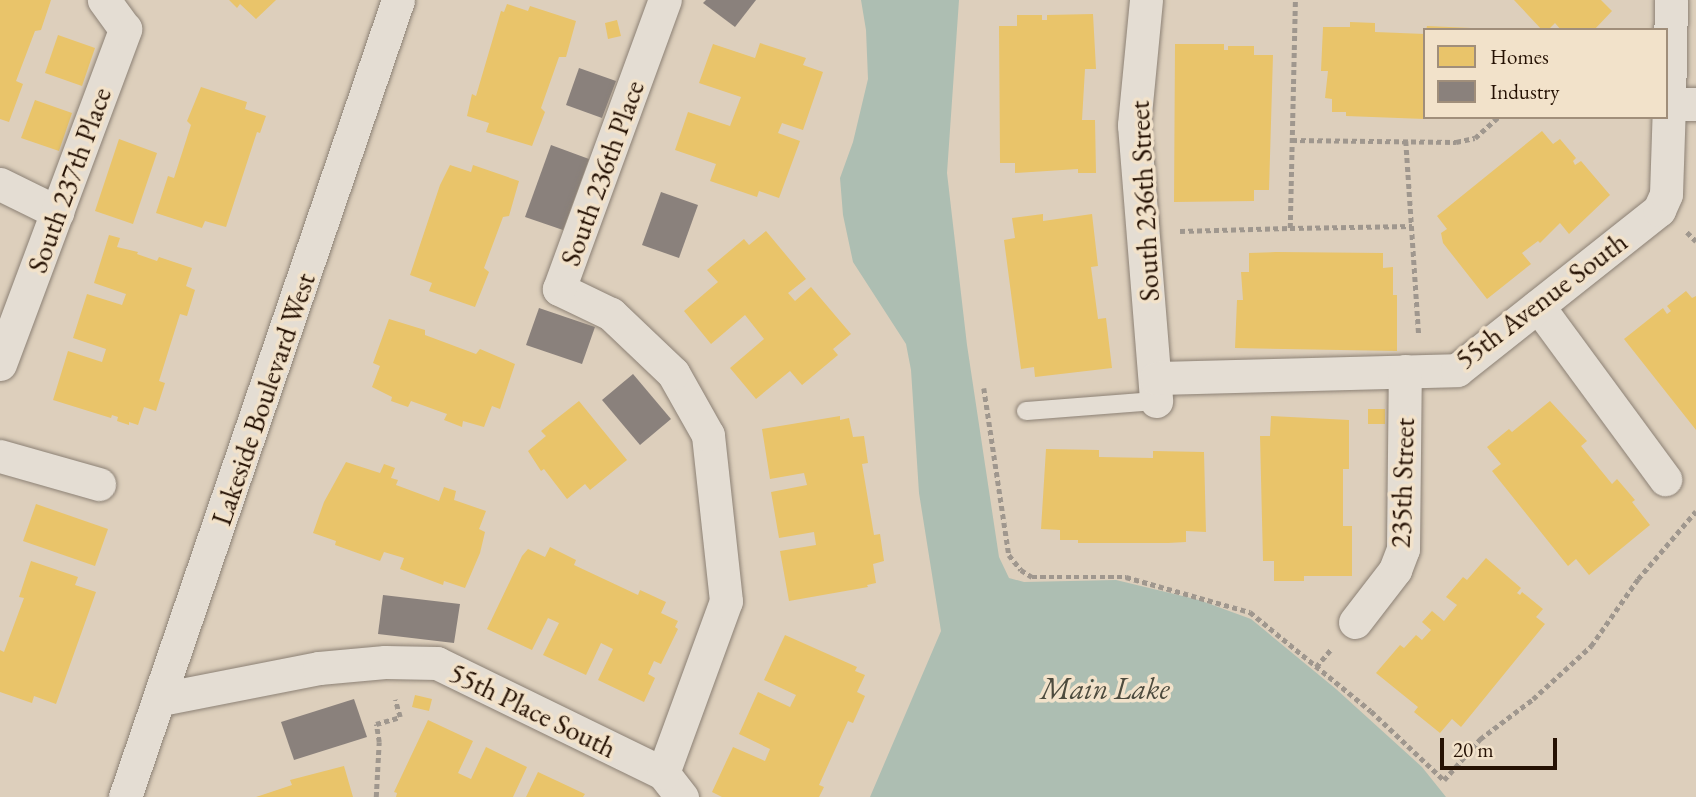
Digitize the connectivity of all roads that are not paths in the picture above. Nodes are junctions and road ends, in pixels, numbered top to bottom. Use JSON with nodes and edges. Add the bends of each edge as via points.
{"nodes":[{"id":1,"x":104,"y":0,"type":"edge"},
{"id":2,"x":398,"y":0,"type":"edge"},
{"id":3,"x":665,"y":0,"type":"edge"},
{"id":4,"x":1146,"y":0,"type":"edge"},
{"id":5,"x":1671,"y":0,"type":"edge"},
{"id":6,"x":1683,"y":104,"type":"edge"},
{"id":7,"x":0,"y":184,"type":"edge"},
{"id":8,"x":57,"y":212,"type":"junction"},
{"id":9,"x":1538,"y":306,"type":"junction"},
{"id":10,"x":0,"y":364,"type":"edge"},
{"id":11,"x":1413,"y":371,"type":"junction"},
{"id":12,"x":1156,"y":389,"type":"junction"},
{"id":13,"x":1026,"y":411,"type":"dead end"},
{"id":14,"x":0,"y":456,"type":"edge"},
{"id":15,"x":1665,"y":479,"type":"dead end"},
{"id":16,"x":99,"y":484,"type":"dead end"},
{"id":17,"x":1355,"y":622,"type":"dead end"},
{"id":18,"x":161,"y":699,"type":"junction"},
{"id":19,"x":673,"y":785,"type":"edge"},
{"id":20,"x":125,"y":797,"type":"edge"}],
"edges":[{"from":1,"to":8,"type":"street","name":"South 237th Place","via":[[125,29]]},
{"from":2,"to":18,"type":"street","name":"Lakeside Boulevard West"},
{"from":3,"to":19,"type":"street","name":"South 236th Place","via":[[559,289],[611,314],[673,373],[708,435],[726,601]]},
{"from":4,"to":12,"type":"street","name":"South 236th Street","via":[[1135,125]]},
{"from":5,"to":6,"type":"street","name":"55th Avenue South"},
{"from":6,"to":9,"type":"street","name":"55th Avenue South","via":[[1659,210]]},
{"from":7,"to":8,"type":"street"},
{"from":8,"to":10,"type":"street","name":"South 237th Place"},
{"from":9,"to":11,"type":"street","name":"55th Avenue South","via":[[1457,370]]},
{"from":9,"to":15,"type":"street"},
{"from":11,"to":12,"type":"street","name":"55th Avenue South"},
{"from":11,"to":17,"type":"street","name":"235th Street","via":[[1403,549],[1395,570]]},
{"from":12,"to":13,"type":"lane"},
{"from":14,"to":16,"type":"street"},
{"from":18,"to":19,"type":"street","name":"55th Place South","via":[[319,668],[437,663]]},
{"from":18,"to":20,"type":"street","name":"Lakeside Boulevard West"}]}
